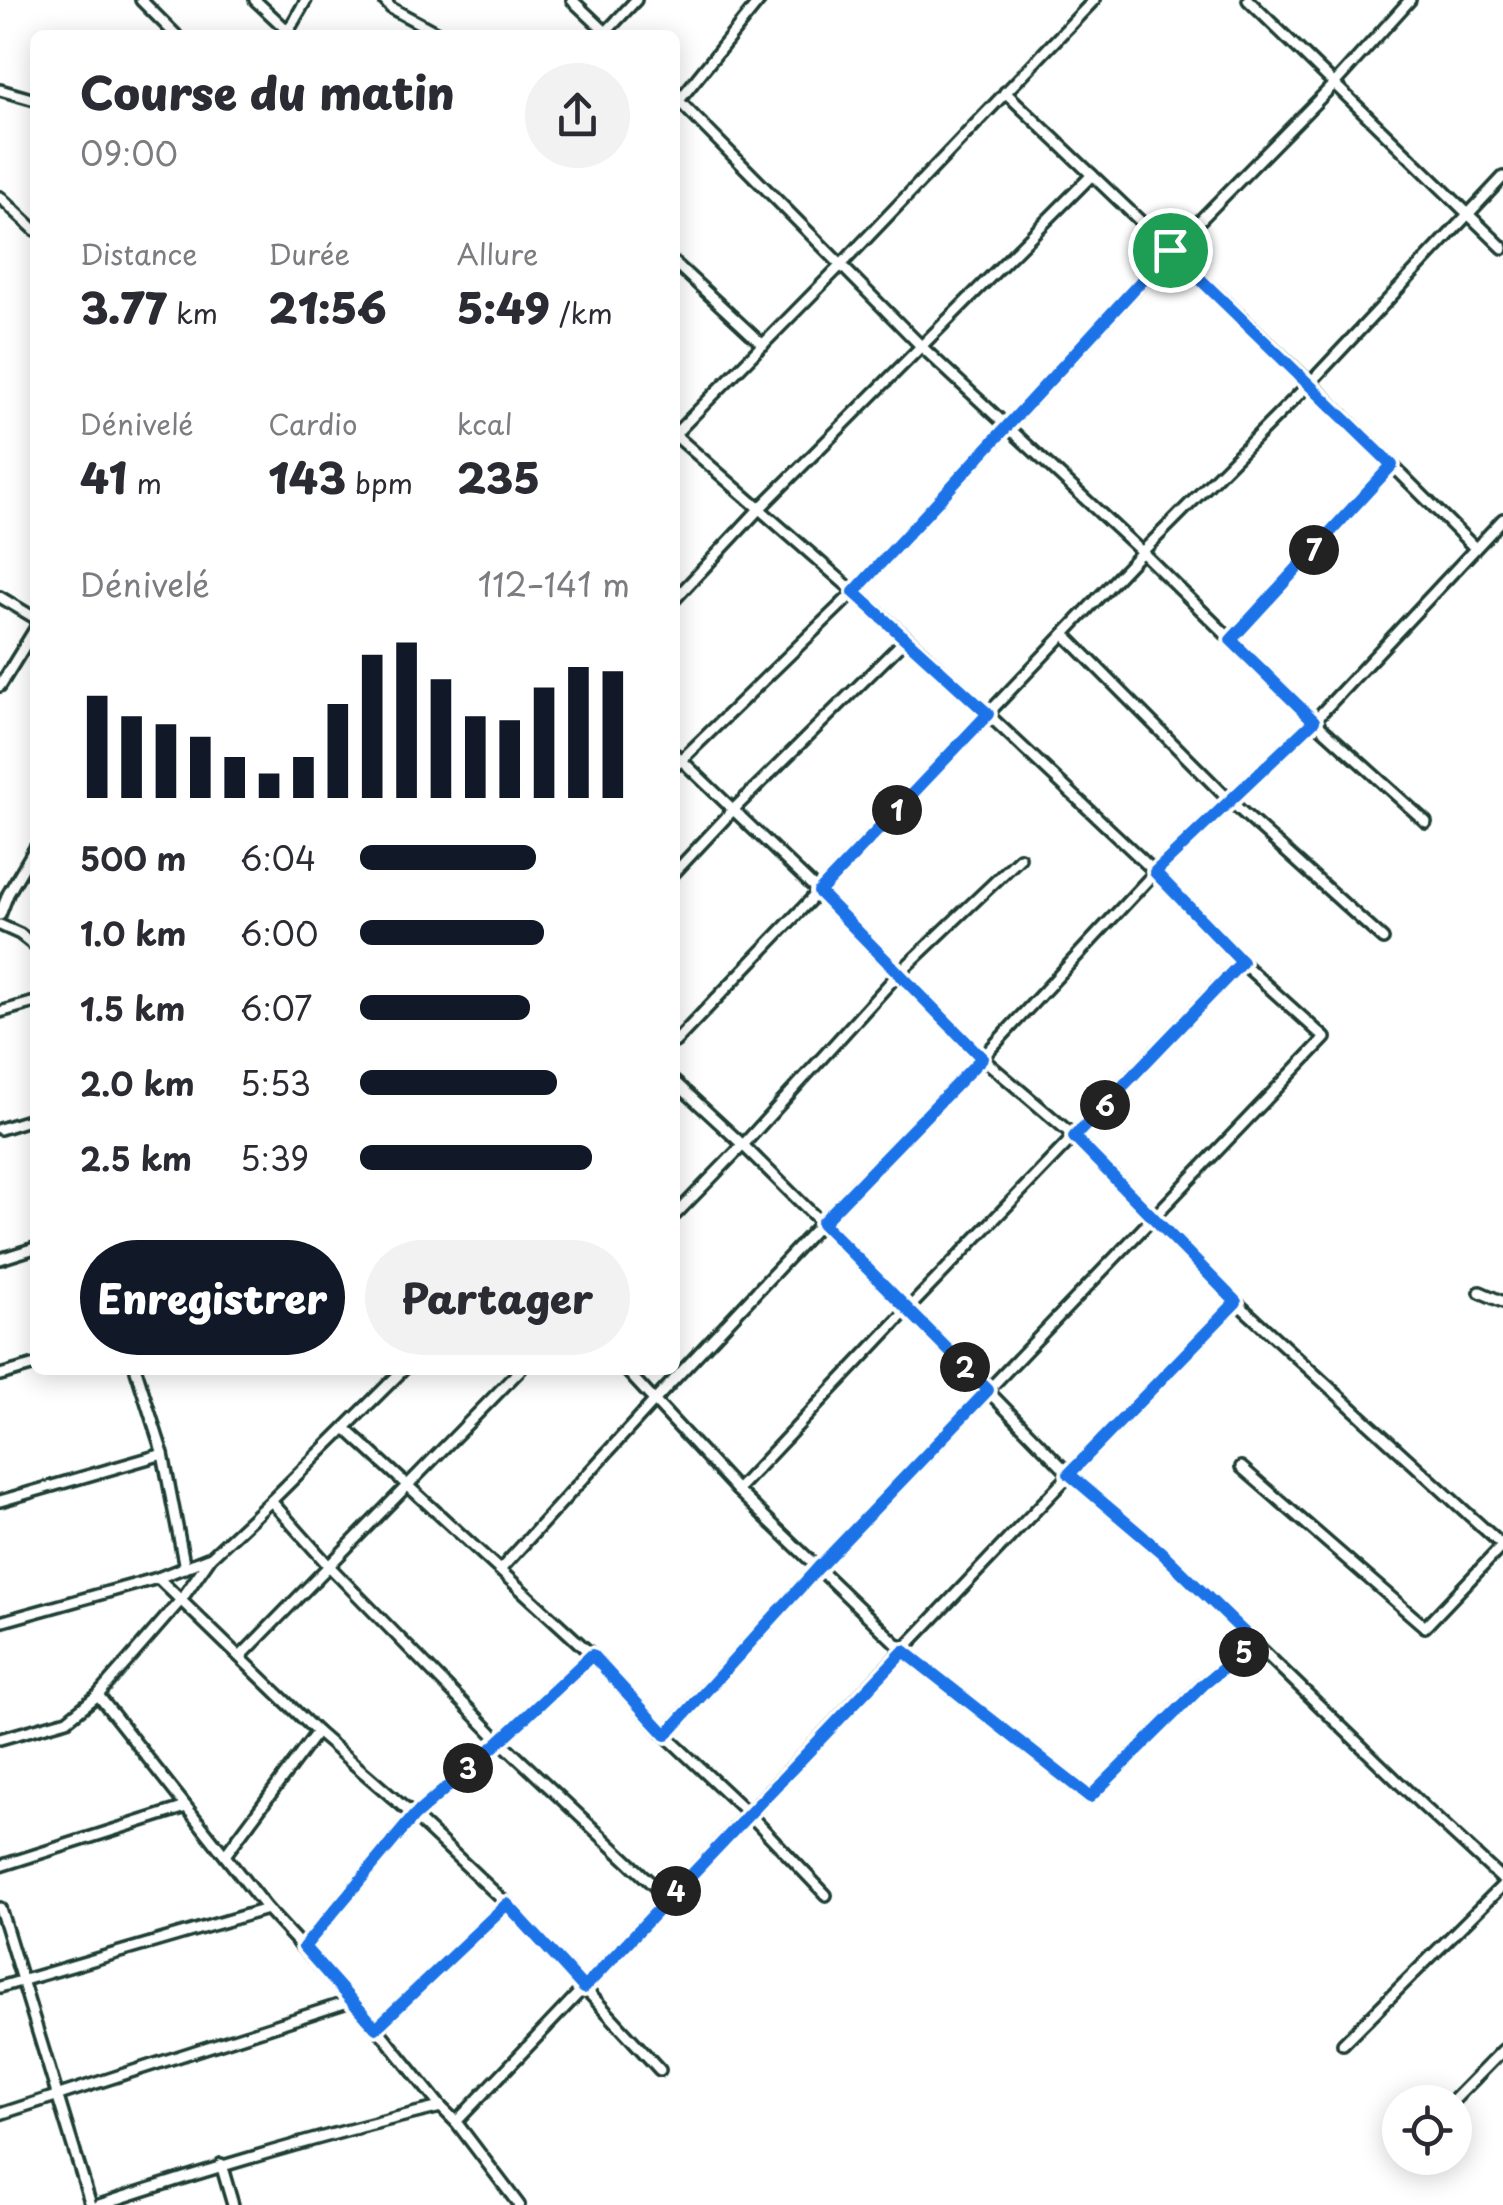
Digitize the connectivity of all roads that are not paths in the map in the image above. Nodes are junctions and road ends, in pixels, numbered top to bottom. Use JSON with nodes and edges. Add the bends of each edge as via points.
{"nodes":[{"id":1,"x":140,"y":0,"type":"edge"},
{"id":2,"x":255,"y":0,"type":"edge"},
{"id":3,"x":306,"y":0,"type":"edge"},
{"id":4,"x":384,"y":0,"type":"edge"},
{"id":5,"x":572,"y":0,"type":"edge"},
{"id":6,"x":636,"y":0,"type":"edge"},
{"id":7,"x":760,"y":0,"type":"edge"},
{"id":8,"x":1094,"y":0,"type":"edge"},
{"id":9,"x":1249,"y":0,"type":"edge"},
{"id":10,"x":1410,"y":0,"type":"edge"},
{"id":11,"x":171,"y":30,"type":"edge"},
{"id":12,"x":284,"y":30,"type":"edge"},
{"id":13,"x":289,"y":30,"type":"edge"},
{"id":14,"x":433,"y":30,"type":"edge"},
{"id":15,"x":604,"y":30,"type":"edge"},
{"id":16,"x":611,"y":30,"type":"edge"},
{"id":17,"x":1334,"y":84,"type":"junction"},
{"id":18,"x":0,"y":90,"type":"edge"},
{"id":19,"x":1006,"y":92,"type":"junction"},
{"id":20,"x":680,"y":96,"type":"edge"},
{"id":21,"x":30,"y":99,"type":"edge"},
{"id":22,"x":680,"y":105,"type":"edge"},
{"id":23,"x":1092,"y":175,"type":"junction"},
{"id":24,"x":1503,"y":176,"type":"edge"},
{"id":25,"x":0,"y":198,"type":"edge"},
{"id":26,"x":1467,"y":213,"type":"junction"},
{"id":27,"x":30,"y":225,"type":"edge"},
{"id":28,"x":1503,"y":248,"type":"edge"},
{"id":29,"x":1170,"y":250,"type":"junction"},
{"id":30,"x":841,"y":265,"type":"junction"},
{"id":31,"x":680,"y":268,"type":"edge"},
{"id":32,"x":763,"y":345,"type":"junction"},
{"id":33,"x":922,"y":347,"type":"junction"},
{"id":34,"x":1310,"y":383,"type":"junction"},
{"id":35,"x":1007,"y":426,"type":"junction"},
{"id":36,"x":680,"y":429,"type":"edge"},
{"id":37,"x":680,"y":438,"type":"edge"},
{"id":38,"x":1392,"y":465,"type":"junction"},
{"id":39,"x":760,"y":510,"type":"junction"},
{"id":40,"x":1503,"y":519,"type":"edge"},
{"id":41,"x":1475,"y":548,"type":"junction"},
{"id":42,"x":1142,"y":552,"type":"junction"},
{"id":43,"x":854,"y":592,"type":"junction"},
{"id":44,"x":680,"y":594,"type":"edge"},
{"id":45,"x":0,"y":597,"type":"edge"},
{"id":46,"x":30,"y":615,"type":"edge"},
{"id":47,"x":1064,"y":634,"type":"junction"},
{"id":48,"x":30,"y":637,"type":"edge"},
{"id":49,"x":906,"y":638,"type":"junction"},
{"id":50,"x":1231,"y":640,"type":"junction"},
{"id":51,"x":0,"y":686,"type":"edge"},
{"id":52,"x":988,"y":714,"type":"junction"},
{"id":53,"x":1314,"y":721,"type":"junction"},
{"id":54,"x":680,"y":757,"type":"edge"},
{"id":55,"x":680,"y":763,"type":"edge"},
{"id":56,"x":1230,"y":800,"type":"junction"},
{"id":57,"x":733,"y":810,"type":"junction"},
{"id":58,"x":1426,"y":822,"type":"dead end"},
{"id":59,"x":30,"y":857,"type":"edge"},
{"id":60,"x":1020,"y":858,"type":"dead end"},
{"id":61,"x":680,"y":867,"type":"edge"},
{"id":62,"x":1155,"y":872,"type":"junction"},
{"id":63,"x":819,"y":892,"type":"junction"},
{"id":64,"x":0,"y":915,"type":"edge"},
{"id":65,"x":0,"y":925,"type":"edge"},
{"id":66,"x":1383,"y":938,"type":"dead end"},
{"id":67,"x":30,"y":942,"type":"edge"},
{"id":68,"x":1242,"y":962,"type":"junction"},
{"id":69,"x":899,"y":974,"type":"junction"},
{"id":70,"x":30,"y":1003,"type":"edge"},
{"id":71,"x":0,"y":1012,"type":"edge"},
{"id":72,"x":680,"y":1037,"type":"edge"},
{"id":73,"x":982,"y":1058,"type":"junction"},
{"id":74,"x":680,"y":1087,"type":"edge"},
{"id":75,"x":30,"y":1120,"type":"edge"},
{"id":76,"x":0,"y":1129,"type":"edge"},
{"id":77,"x":1074,"y":1137,"type":"junction"},
{"id":78,"x":743,"y":1144,"type":"junction"},
{"id":79,"x":680,"y":1210,"type":"edge"},
{"id":80,"x":1153,"y":1217,"type":"junction"},
{"id":81,"x":822,"y":1223,"type":"junction"},
{"id":82,"x":30,"y":1250,"type":"edge"},
{"id":83,"x":0,"y":1259,"type":"edge"},
{"id":84,"x":1480,"y":1292,"type":"dead end"},
{"id":85,"x":1236,"y":1302,"type":"junction"},
{"id":86,"x":1503,"y":1302,"type":"edge"},
{"id":87,"x":908,"y":1309,"type":"junction"},
{"id":88,"x":30,"y":1367,"type":"edge"},
{"id":89,"x":680,"y":1374,"type":"edge"},
{"id":90,"x":138,"y":1375,"type":"edge"},
{"id":91,"x":398,"y":1375,"type":"edge"},
{"id":92,"x":515,"y":1375,"type":"edge"},
{"id":93,"x":631,"y":1375,"type":"edge"},
{"id":94,"x":679,"y":1375,"type":"edge"},
{"id":95,"x":0,"y":1376,"type":"edge"},
{"id":96,"x":988,"y":1390,"type":"junction"},
{"id":97,"x":655,"y":1400,"type":"junction"},
{"id":98,"x":345,"y":1428,"type":"junction"},
{"id":99,"x":162,"y":1454,"type":"junction"},
{"id":100,"x":1241,"y":1467,"type":"dead end"},
{"id":101,"x":1069,"y":1474,"type":"junction"},
{"id":102,"x":408,"y":1485,"type":"junction"},
{"id":103,"x":737,"y":1490,"type":"junction"},
{"id":104,"x":0,"y":1500,"type":"edge"},
{"id":105,"x":271,"y":1502,"type":"junction"},
{"id":106,"x":1503,"y":1545,"type":"edge"},
{"id":107,"x":211,"y":1557,"type":"junction"},
{"id":108,"x":329,"y":1566,"type":"junction"},
{"id":109,"x":186,"y":1568,"type":"junction"},
{"id":110,"x":818,"y":1568,"type":"junction"},
{"id":111,"x":500,"y":1570,"type":"junction"},
{"id":112,"x":158,"y":1578,"type":"junction"},
{"id":113,"x":181,"y":1600,"type":"junction"},
{"id":114,"x":0,"y":1622,"type":"edge"},
{"id":115,"x":1255,"y":1643,"type":"junction"},
{"id":116,"x":904,"y":1651,"type":"junction"},
{"id":117,"x":592,"y":1655,"type":"junction"},
{"id":118,"x":240,"y":1657,"type":"junction"},
{"id":119,"x":98,"y":1695,"type":"junction"},
{"id":120,"x":317,"y":1732,"type":"junction"},
{"id":121,"x":666,"y":1735,"type":"junction"},
{"id":122,"x":0,"y":1739,"type":"edge"},
{"id":123,"x":500,"y":1741,"type":"junction"},
{"id":124,"x":186,"y":1807,"type":"junction"},
{"id":125,"x":749,"y":1814,"type":"junction"},
{"id":126,"x":414,"y":1816,"type":"junction"},
{"id":127,"x":226,"y":1854,"type":"junction"},
{"id":128,"x":0,"y":1866,"type":"edge"},
{"id":129,"x":1503,"y":1883,"type":"edge"},
{"id":130,"x":826,"y":1895,"type":"dead end"},
{"id":131,"x":668,"y":1900,"type":"junction"},
{"id":132,"x":507,"y":1904,"type":"junction"},
{"id":133,"x":0,"y":1908,"type":"edge"},
{"id":134,"x":267,"y":1908,"type":"junction"},
{"id":135,"x":304,"y":1947,"type":"junction"},
{"id":136,"x":22,"y":1980,"type":"junction"},
{"id":137,"x":0,"y":1987,"type":"edge"},
{"id":138,"x":584,"y":1988,"type":"junction"},
{"id":139,"x":351,"y":2001,"type":"junction"},
{"id":140,"x":376,"y":2028,"type":"junction"},
{"id":141,"x":1343,"y":2044,"type":"dead end"},
{"id":142,"x":1503,"y":2050,"type":"edge"},
{"id":143,"x":660,"y":2070,"type":"dead end"},
{"id":144,"x":1469,"y":2085,"type":"edge"},
{"id":145,"x":58,"y":2097,"type":"junction"},
{"id":146,"x":441,"y":2106,"type":"junction"},
{"id":147,"x":0,"y":2114,"type":"edge"},
{"id":148,"x":456,"y":2122,"type":"junction"},
{"id":149,"x":221,"y":2164,"type":"junction"},
{"id":150,"x":95,"y":2205,"type":"edge"},
{"id":151,"x":233,"y":2205,"type":"edge"},
{"id":152,"x":519,"y":2205,"type":"edge"}],
"edges":[{"from":1,"to":11,"type":"street"},
{"from":2,"to":12,"type":"street"},
{"from":3,"to":13,"type":"street"},
{"from":4,"to":14,"type":"street"},
{"from":5,"to":15,"type":"street"},
{"from":6,"to":16,"type":"street"},
{"from":7,"to":20,"type":"street"},
{"from":8,"to":19,"type":"street"},
{"from":9,"to":17,"type":"street"},
{"from":10,"to":17,"type":"street"},
{"from":17,"to":26,"type":"street"},
{"from":17,"to":29,"type":"street"},
{"from":18,"to":21,"type":"street"},
{"from":19,"to":23,"type":"street"},
{"from":19,"to":30,"type":"street"},
{"from":22,"to":30,"type":"street"},
{"from":23,"to":29,"type":"street"},
{"from":23,"to":33,"type":"street"},
{"from":24,"to":26,"type":"street"},
{"from":25,"to":27,"type":"street"},
{"from":26,"to":28,"type":"street"},
{"from":26,"to":34,"type":"street"},
{"from":29,"to":34,"type":"street"},
{"from":29,"to":35,"type":"street"},
{"from":30,"to":32,"type":"street"},
{"from":30,"to":33,"type":"street"},
{"from":31,"to":32,"type":"street"},
{"from":32,"to":36,"type":"street"},
{"from":33,"to":35,"type":"street"},
{"from":33,"to":39,"type":"street"},
{"from":34,"to":38,"type":"street"},
{"from":34,"to":42,"type":"street"},
{"from":35,"to":42,"type":"street"},
{"from":35,"to":43,"type":"street"},
{"from":37,"to":39,"type":"street"},
{"from":38,"to":41,"type":"street"},
{"from":38,"to":50,"type":"street"},
{"from":39,"to":43,"type":"street"},
{"from":39,"to":44,"type":"street"},
{"from":40,"to":41,"type":"street"},
{"from":41,"to":53,"type":"street"},
{"from":42,"to":47,"type":"street"},
{"from":42,"to":50,"type":"street"},
{"from":43,"to":49,"type":"street"},
{"from":43,"to":54,"type":"street"},
{"from":45,"to":46,"type":"street"},
{"from":47,"to":52,"type":"street"},
{"from":47,"to":56,"type":"street"},
{"from":48,"to":51,"type":"street"},
{"from":49,"to":52,"type":"street"},
{"from":49,"to":57,"type":"street"},
{"from":50,"to":53,"type":"street"},
{"from":52,"to":62,"type":"street"},
{"from":52,"to":63,"type":"street"},
{"from":53,"to":56,"type":"street"},
{"from":53,"to":58,"type":"street"},
{"from":55,"to":57,"type":"street"},
{"from":56,"to":62,"type":"street"},
{"from":56,"to":66,"type":"street"},
{"from":57,"to":61,"type":"street"},
{"from":57,"to":63,"type":"street"},
{"from":59,"to":64,"type":"street"},
{"from":60,"to":69,"type":"street"},
{"from":62,"to":68,"type":"street"},
{"from":62,"to":73,"type":"street"},
{"from":63,"to":69,"type":"street"},
{"from":63,"to":72,"type":"street"},
{"from":65,"to":67,"type":"street"},
{"from":68,"to":77,"type":"street"},
{"from":68,"to":80,"type":"street","via":[[1324,1038]]},
{"from":69,"to":73,"type":"street"},
{"from":69,"to":78,"type":"street"},
{"from":70,"to":71,"type":"street"},
{"from":73,"to":77,"type":"street"},
{"from":73,"to":81,"type":"street"},
{"from":74,"to":78,"type":"street"},
{"from":75,"to":76,"type":"street"},
{"from":77,"to":80,"type":"street"},
{"from":77,"to":87,"type":"street"},
{"from":78,"to":79,"type":"street"},
{"from":78,"to":81,"type":"street"},
{"from":80,"to":85,"type":"street"},
{"from":80,"to":96,"type":"street"},
{"from":81,"to":87,"type":"street"},
{"from":81,"to":89,"type":"street"},
{"from":82,"to":83,"type":"street"},
{"from":84,"to":86,"type":"street"},
{"from":85,"to":101,"type":"street"},
{"from":85,"to":106,"type":"street"},
{"from":87,"to":96,"type":"street"},
{"from":87,"to":103,"type":"street"},
{"from":88,"to":95,"type":"street"},
{"from":90,"to":99,"type":"street"},
{"from":91,"to":98,"type":"street"},
{"from":92,"to":102,"type":"street"},
{"from":93,"to":97,"type":"street"},
{"from":94,"to":97,"type":"street"},
{"from":96,"to":101,"type":"street"},
{"from":96,"to":110,"type":"street"},
{"from":97,"to":103,"type":"street"},
{"from":97,"to":111,"type":"street"},
{"from":98,"to":102,"type":"street"},
{"from":98,"to":105,"type":"street"},
{"from":99,"to":104,"type":"street"},
{"from":99,"to":109,"type":"street"},
{"from":100,"to":106,"type":"street","via":[[1425,1627]]},
{"from":101,"to":115,"type":"street"},
{"from":101,"to":116,"type":"street"},
{"from":102,"to":108,"type":"street"},
{"from":102,"to":111,"type":"street"},
{"from":103,"to":110,"type":"street"},
{"from":105,"to":107,"type":"street"},
{"from":105,"to":108,"type":"street"},
{"from":107,"to":109,"type":"street"},
{"from":107,"to":113,"type":"street"},
{"from":108,"to":118,"type":"street"},
{"from":108,"to":123,"type":"street"},
{"from":109,"to":112,"type":"street"},
{"from":110,"to":116,"type":"street"},
{"from":110,"to":121,"type":"street"},
{"from":111,"to":117,"type":"street"},
{"from":112,"to":113,"type":"street"},
{"from":112,"to":114,"type":"street"},
{"from":113,"to":118,"type":"street"},
{"from":113,"to":119,"type":"street"},
{"from":115,"to":116,"type":"street","via":[[1090,1797]]},
{"from":115,"to":129,"type":"street"},
{"from":116,"to":125,"type":"street"},
{"from":117,"to":121,"type":"street"},
{"from":117,"to":123,"type":"street"},
{"from":118,"to":120,"type":"street"},
{"from":119,"to":122,"type":"street","via":[[68,1720]]},
{"from":119,"to":124,"type":"street"},
{"from":120,"to":126,"type":"street"},
{"from":120,"to":127,"type":"street"},
{"from":121,"to":125,"type":"street"},
{"from":123,"to":126,"type":"street"},
{"from":123,"to":131,"type":"street"},
{"from":124,"to":127,"type":"street"},
{"from":124,"to":128,"type":"street"},
{"from":125,"to":130,"type":"street"},
{"from":125,"to":131,"type":"street"},
{"from":126,"to":132,"type":"street"},
{"from":126,"to":135,"type":"street"},
{"from":127,"to":134,"type":"street"},
{"from":129,"to":141,"type":"street"},
{"from":131,"to":138,"type":"street"},
{"from":132,"to":138,"type":"street"},
{"from":132,"to":140,"type":"street"},
{"from":133,"to":136,"type":"street"},
{"from":134,"to":135,"type":"street"},
{"from":134,"to":136,"type":"street"},
{"from":135,"to":139,"type":"street"},
{"from":136,"to":137,"type":"street"},
{"from":136,"to":145,"type":"street"},
{"from":138,"to":143,"type":"street"},
{"from":138,"to":148,"type":"street"},
{"from":139,"to":140,"type":"street"},
{"from":139,"to":145,"type":"street"},
{"from":140,"to":146,"type":"street"},
{"from":142,"to":144,"type":"street"},
{"from":145,"to":147,"type":"street"},
{"from":145,"to":150,"type":"street"},
{"from":146,"to":148,"type":"street"},
{"from":146,"to":149,"type":"street"},
{"from":148,"to":152,"type":"street"},
{"from":149,"to":150,"type":"street"},
{"from":149,"to":151,"type":"street"}]}
